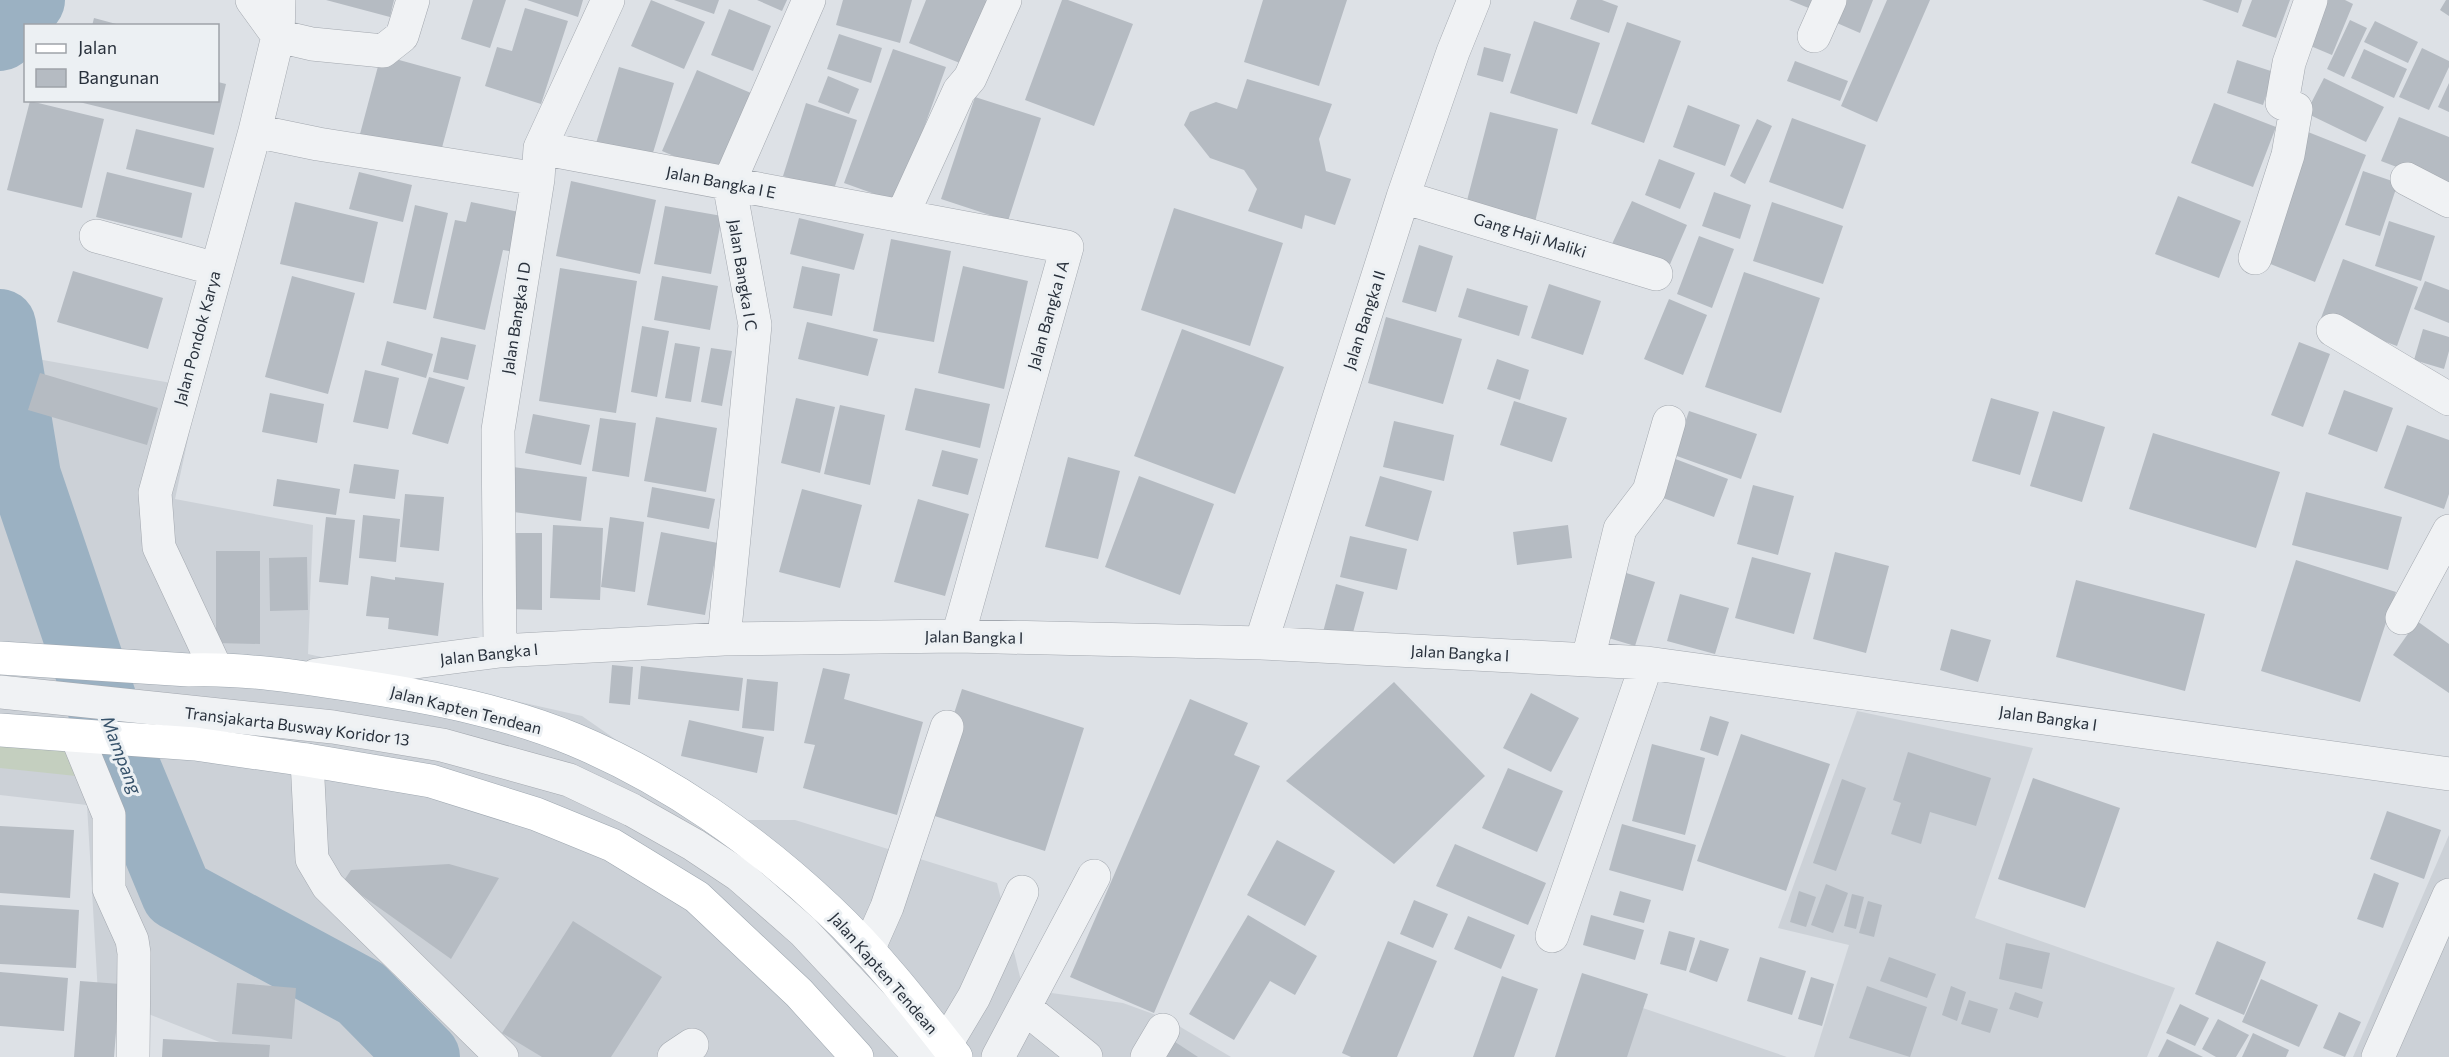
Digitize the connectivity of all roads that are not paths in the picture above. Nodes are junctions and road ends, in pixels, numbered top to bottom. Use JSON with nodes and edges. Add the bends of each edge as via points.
{"nodes":[{"id":1,"x":252,"y":0,"type":"edge"},
{"id":2,"x":279,"y":0,"type":"edge"},
{"id":3,"x":412,"y":0,"type":"edge"},
{"id":4,"x":608,"y":0,"type":"edge"},
{"id":5,"x":809,"y":0,"type":"edge"},
{"id":6,"x":1005,"y":0,"type":"edge"},
{"id":7,"x":1474,"y":0,"type":"edge"},
{"id":8,"x":1830,"y":0,"type":"edge"},
{"id":9,"x":2311,"y":0,"type":"edge"},
{"id":10,"x":278,"y":36,"type":"junction"},
{"id":11,"x":1814,"y":36,"type":"dead end"},
{"id":12,"x":255,"y":131,"type":"junction"},
{"id":13,"x":539,"y":164,"type":"junction"},
{"id":14,"x":2408,"y":179,"type":"dead end"},
{"id":15,"x":729,"y":183,"type":"junction"},
{"id":16,"x":1403,"y":197,"type":"junction"},
{"id":17,"x":2449,"y":201,"type":"edge"},
{"id":18,"x":902,"y":216,"type":"junction"},
{"id":19,"x":96,"y":236,"type":"dead end"},
{"id":20,"x":2255,"y":258,"type":"dead end"},
{"id":21,"x":216,"y":269,"type":"junction"},
{"id":22,"x":1656,"y":274,"type":"dead end"},
{"id":23,"x":2333,"y":330,"type":"dead end"},
{"id":24,"x":2449,"y":399,"type":"edge"},
{"id":25,"x":1669,"y":422,"type":"dead end"},
{"id":26,"x":2449,"y":531,"type":"edge"},
{"id":27,"x":2402,"y":618,"type":"dead end"},
{"id":28,"x":958,"y":636,"type":"junction"},
{"id":29,"x":724,"y":639,"type":"junction"},
{"id":30,"x":1261,"y":643,"type":"junction"},
{"id":31,"x":500,"y":651,"type":"junction"},
{"id":32,"x":15,"y":659,"type":"edge"},
{"id":33,"x":1588,"y":659,"type":"junction"},
{"id":34,"x":1647,"y":663,"type":"junction"},
{"id":35,"x":203,"y":669,"type":"junction"},
{"id":36,"x":303,"y":677,"type":"junction"},
{"id":37,"x":0,"y":692,"type":"edge"},
{"id":38,"x":946,"y":727,"type":"dead end"},
{"id":39,"x":0,"y":730,"type":"edge"},
{"id":40,"x":92,"y":737,"type":"junction"},
{"id":41,"x":307,"y":760,"type":"junction"},
{"id":42,"x":2449,"y":774,"type":"edge"},
{"id":43,"x":1094,"y":876,"type":"dead end"},
{"id":44,"x":1022,"y":892,"type":"dead end"},
{"id":45,"x":2449,"y":896,"type":"edge"},
{"id":46,"x":1552,"y":936,"type":"dead end"},
{"id":47,"x":868,"y":950,"type":"junction"},
{"id":48,"x":1025,"y":1008,"type":"junction"},
{"id":49,"x":941,"y":1053,"type":"edge"},
{"id":50,"x":133,"y":1057,"type":"edge"},
{"id":51,"x":502,"y":1057,"type":"edge"},
{"id":52,"x":857,"y":1057,"type":"edge"},
{"id":53,"x":998,"y":1057,"type":"edge"},
{"id":54,"x":1086,"y":1057,"type":"edge"},
{"id":55,"x":2378,"y":1057,"type":"edge"}],
"edges":[{"from":1,"to":10,"type":"street"},
{"from":2,"to":10,"type":"street","name":"Jalan Pondok Karya"},
{"from":3,"to":10,"type":"street","via":[[402,36],[383,51],[312,44]]},
{"from":4,"to":13,"type":"street","name":"Jalan Bangka I D"},
{"from":5,"to":15,"type":"street"},
{"from":6,"to":18,"type":"street","via":[[970,78],[958,91]]},
{"from":7,"to":16,"type":"street","name":"Jalan Bangka II"},
{"from":8,"to":11,"type":"street"},
{"from":9,"to":20,"type":"street","via":[[2289,63],[2282,103],[2296,109],[2288,155]]},
{"from":10,"to":12,"type":"street","name":"Jalan Pondok Karya"},
{"from":12,"to":13,"type":"street","name":"Jalan Bangka I E","via":[[330,146]]},
{"from":12,"to":21,"type":"street","name":"Jalan Pondok Karya"},
{"from":13,"to":15,"type":"street","name":"Jalan Bangka I E"},
{"from":13,"to":31,"type":"street","name":"Jalan Bangka I D","via":[[498,430]]},
{"from":14,"to":17,"type":"street"},
{"from":15,"to":18,"type":"street","name":"Jalan Bangka I E"},
{"from":15,"to":29,"type":"street","name":"Jalan Bangka I C","via":[[754,325]]},
{"from":16,"to":22,"type":"street","name":"Gang Haji Maliki"},
{"from":16,"to":30,"type":"street","name":"Jalan Bangka II"},
{"from":18,"to":28,"type":"street","name":"Jalan Bangka I A","via":[[1067,247]]},
{"from":19,"to":21,"type":"street"},
{"from":21,"to":35,"type":"street","name":"Jalan Pondok Karya","via":[[155,493],[159,547]]},
{"from":23,"to":24,"type":"street"},
{"from":25,"to":33,"type":"street","via":[[1649,491],[1620,529]]},
{"from":26,"to":27,"type":"street"},
{"from":28,"to":29,"type":"street","name":"Jalan Bangka I"},
{"from":28,"to":30,"type":"street","name":"Jalan Bangka I"},
{"from":29,"to":31,"type":"street","name":"Jalan Bangka I"},
{"from":30,"to":33,"type":"street","name":"Jalan Bangka I"},
{"from":31,"to":36,"type":"street","name":"Jalan Bangka I"},
{"from":32,"to":35,"type":"main road","name":"Jalan Kapten Tendean"},
{"from":33,"to":34,"type":"street","name":"Jalan Bangka I"},
{"from":34,"to":42,"type":"street","name":"Jalan Bangka I"},
{"from":34,"to":46,"type":"street"},
{"from":35,"to":36,"type":"main road","name":"Jalan Kapten Tendean"},
{"from":36,"to":47,"type":"main road","name":"Jalan Kapten Tendean","via":[[419,695],[514,719],[575,740],[656,780],[744,838],[829,910]]},
{"from":37,"to":49,"type":"street","name":"Transjakarta Busway Koridor 13","via":[[333,727],[442,745],[569,780],[632,810],[739,875]]},
{"from":38,"to":47,"type":"street","via":[[887,907]]},
{"from":39,"to":40,"type":"main road"},
{"from":40,"to":41,"type":"main road","via":[[195,744]]},
{"from":40,"to":50,"type":"street","via":[[109,815],[109,889],[134,953]]},
{"from":41,"to":51,"type":"street","via":[[312,859],[328,886]]},
{"from":41,"to":52,"type":"main road","via":[[431,781],[536,814],[612,845],[697,897],[799,993]]},
{"from":43,"to":48,"type":"street"},
{"from":44,"to":49,"type":"street","via":[[974,997]]},
{"from":45,"to":55,"type":"street"},
{"from":47,"to":49,"type":"main road","name":"Jalan Kapten Tendean"},
{"from":48,"to":53,"type":"street"},
{"from":48,"to":54,"type":"street"}]}
